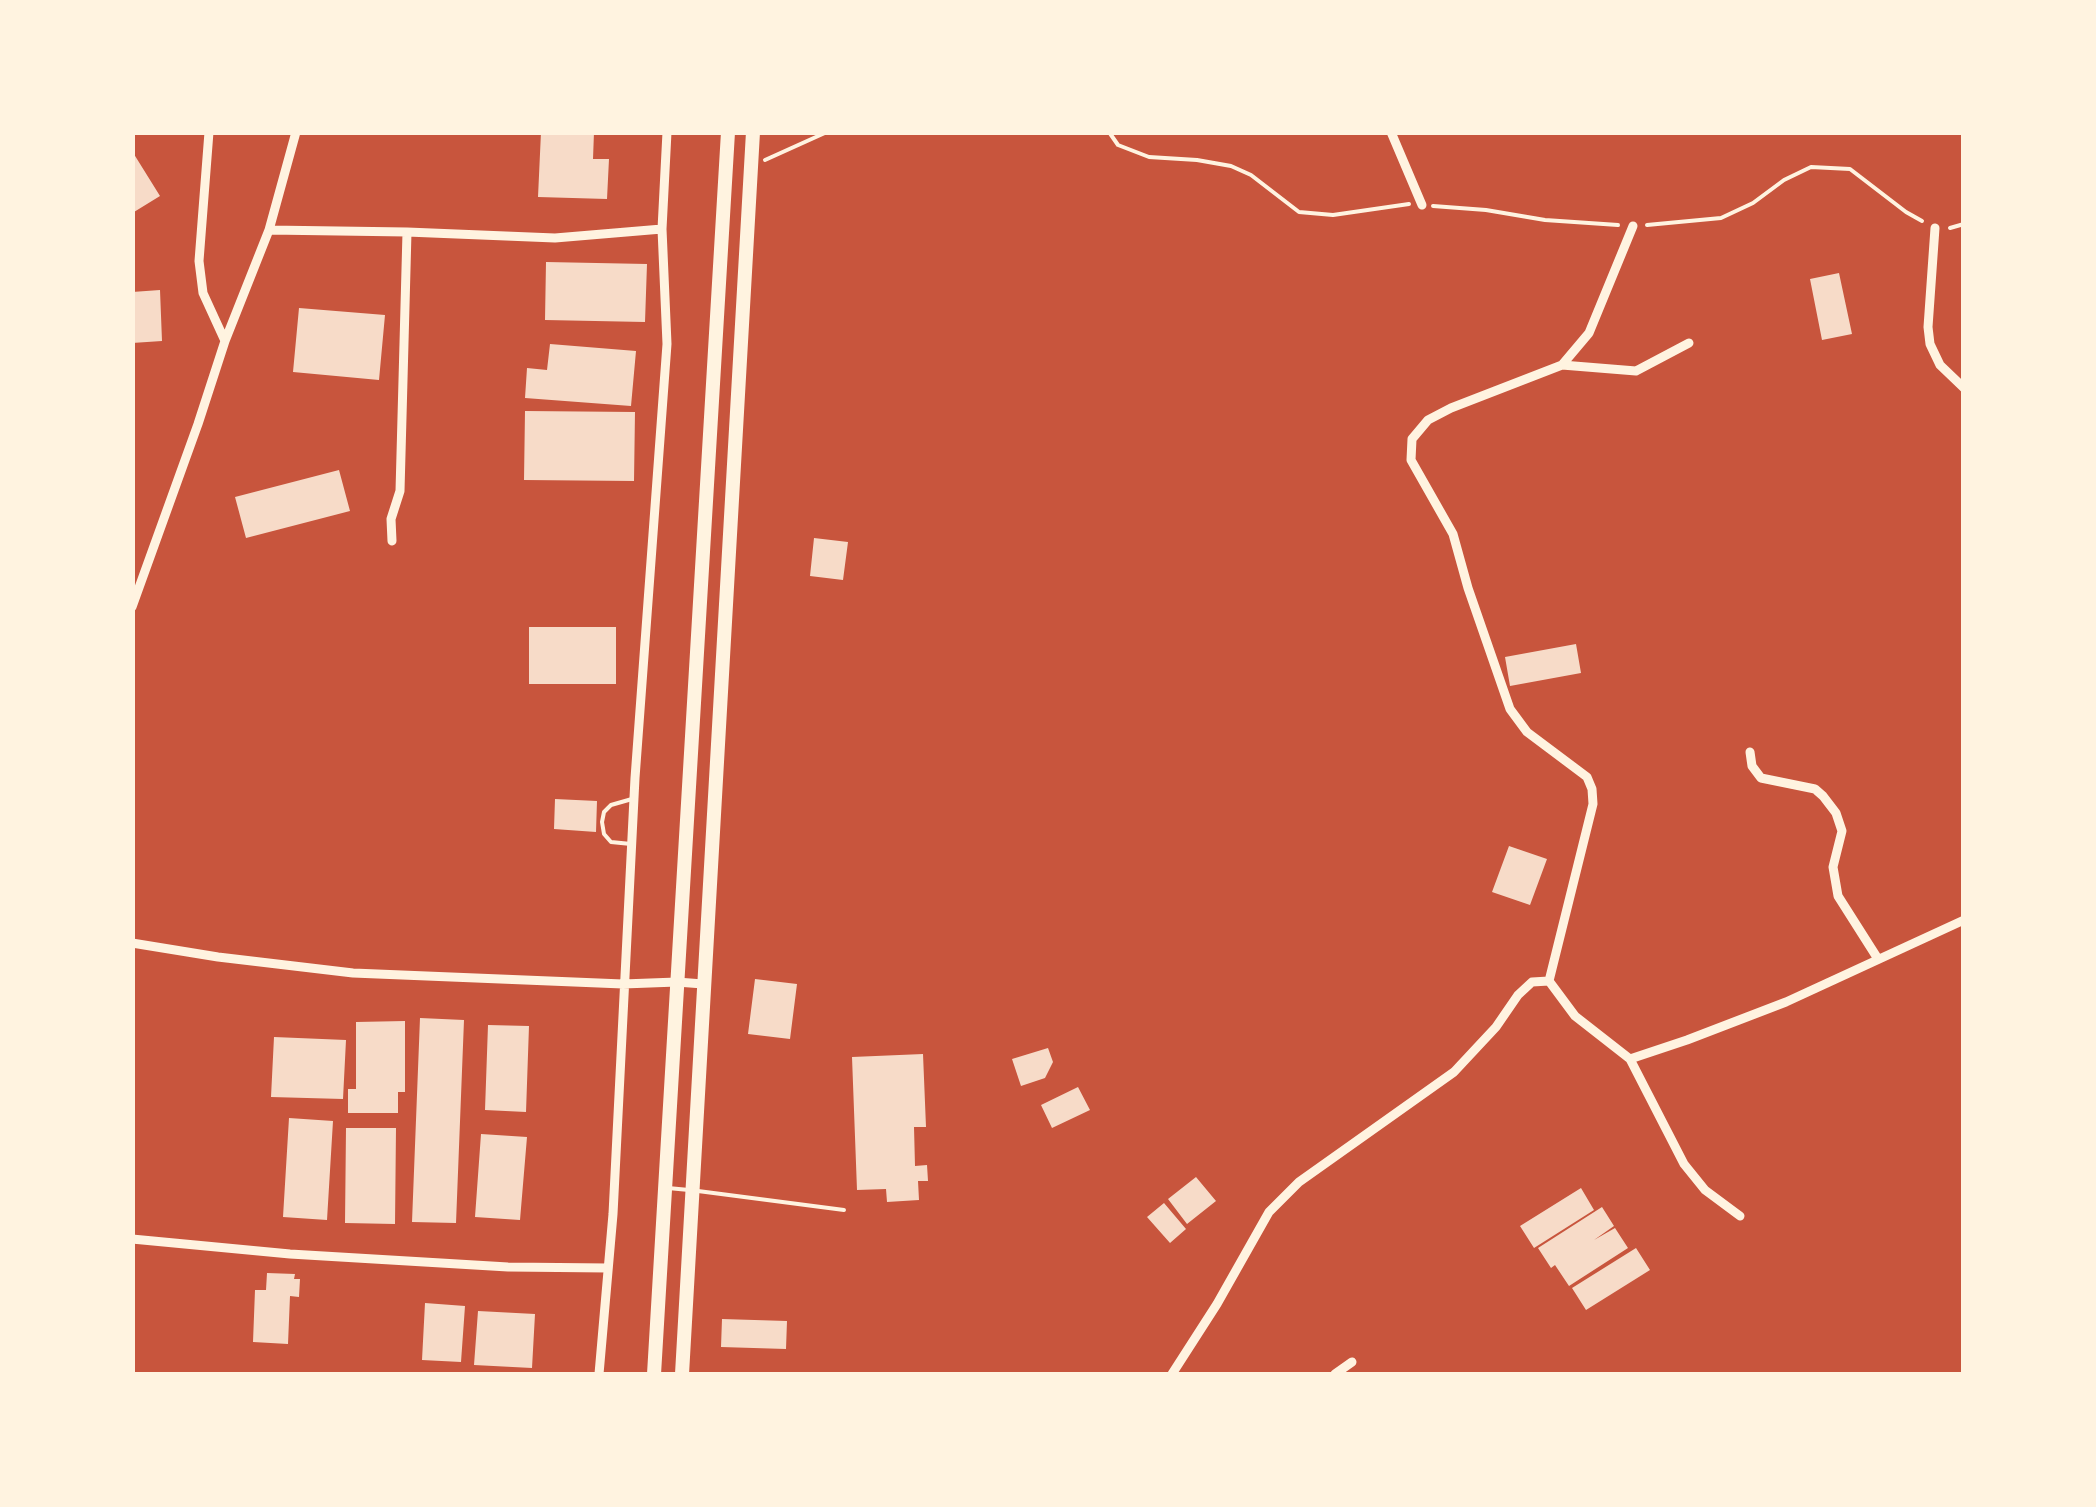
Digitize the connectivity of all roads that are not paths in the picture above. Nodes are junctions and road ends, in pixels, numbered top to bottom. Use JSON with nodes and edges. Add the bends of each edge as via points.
{"nodes":[{"id":1,"x":210,"y":132,"type":"edge"},
{"id":2,"x":296,"y":132,"type":"edge"},
{"id":3,"x":667,"y":132,"type":"edge"},
{"id":4,"x":728,"y":132,"type":"edge"},
{"id":5,"x":754,"y":132,"type":"edge"},
{"id":6,"x":1391,"y":132,"type":"edge"},
{"id":7,"x":1422,"y":205,"type":"road end"},
{"id":8,"x":1634,"y":226,"type":"road end"},
{"id":9,"x":1934,"y":228,"type":"road end"},
{"id":10,"x":662,"y":229,"type":"junction"},
{"id":11,"x":269,"y":230,"type":"junction"},
{"id":12,"x":407,"y":232,"type":"junction"},
{"id":13,"x":225,"y":341,"type":"junction"},
{"id":14,"x":1689,"y":343,"type":"dead end"},
{"id":15,"x":1562,"y":365,"type":"junction"},
{"id":16,"x":1964,"y":388,"type":"edge"},
{"id":17,"x":392,"y":541,"type":"dead end"},
{"id":18,"x":132,"y":607,"type":"edge"},
{"id":19,"x":1750,"y":752,"type":"dead end"},
{"id":20,"x":634,"y":798,"type":"junction"},
{"id":21,"x":631,"y":844,"type":"junction"},
{"id":22,"x":1964,"y":920,"type":"edge"},
{"id":23,"x":132,"y":943,"type":"edge"},
{"id":24,"x":1878,"y":960,"type":"junction"},
{"id":25,"x":676,"y":982,"type":"junction"},
{"id":26,"x":1549,"y":982,"type":"junction"},
{"id":27,"x":623,"y":984,"type":"junction"},
{"id":28,"x":703,"y":984,"type":"junction"},
{"id":29,"x":1630,"y":1058,"type":"junction"},
{"id":30,"x":664,"y":1187,"type":"junction"},
{"id":31,"x":694,"y":1190,"type":"junction"},
{"id":32,"x":844,"y":1210,"type":"dead end"},
{"id":33,"x":1740,"y":1216,"type":"dead end"},
{"id":34,"x":132,"y":1239,"type":"edge"},
{"id":35,"x":608,"y":1268,"type":"junction"},
{"id":36,"x":1352,"y":1362,"type":"dead end"},
{"id":37,"x":598,"y":1374,"type":"edge"},
{"id":38,"x":654,"y":1374,"type":"edge"},
{"id":39,"x":682,"y":1374,"type":"edge"},
{"id":40,"x":1172,"y":1374,"type":"edge"},
{"id":41,"x":1335,"y":1374,"type":"edge"}],
"edges":[{"from":1,"to":13,"type":"street","via":[[199,261],[203,293]]},
{"from":2,"to":11,"type":"street"},
{"from":3,"to":10,"type":"street"},
{"from":4,"to":25,"type":"main road"},
{"from":5,"to":28,"type":"main road"},
{"from":6,"to":7,"type":"street"},
{"from":8,"to":15,"type":"street","via":[[1589,333]]},
{"from":9,"to":16,"type":"street","via":[[1930,344]]},
{"from":10,"to":12,"type":"street","via":[[555,238]]},
{"from":10,"to":20,"type":"street","via":[[667,344]]},
{"from":11,"to":12,"type":"street"},
{"from":11,"to":13,"type":"street"},
{"from":12,"to":17,"type":"street","via":[[400,491]]},
{"from":13,"to":18,"type":"street"},
{"from":14,"to":15,"type":"street","via":[[1636,371]]},
{"from":15,"to":26,"type":"street","via":[[1428,420],[1412,439],[1411,460],[1453,534],[1510,709],[1527,732],[1587,777],[1592,790]]},
{"from":19,"to":24,"type":"street","via":[[1761,778],[1815,789],[1836,812],[1842,831],[1834,856],[1838,896]]},
{"from":20,"to":21,"type":"street"},
{"from":20,"to":21,"type":"lane","via":[[610,805],[602,822],[611,842]]},
{"from":21,"to":27,"type":"street"},
{"from":22,"to":24,"type":"street"},
{"from":23,"to":27,"type":"street","via":[[353,973]]},
{"from":24,"to":29,"type":"street","via":[[1786,1002]]},
{"from":25,"to":27,"type":"street"},
{"from":25,"to":28,"type":"street"},
{"from":25,"to":30,"type":"main road"},
{"from":26,"to":29,"type":"street","via":[[1575,1016]]},
{"from":26,"to":40,"type":"street","via":[[1532,982],[1454,1072],[1299,1182],[1269,1212]]},
{"from":27,"to":35,"type":"street"},
{"from":28,"to":31,"type":"main road"},
{"from":29,"to":33,"type":"street","via":[[1684,1164]]},
{"from":30,"to":31,"type":"lane"},
{"from":30,"to":38,"type":"main road"},
{"from":31,"to":32,"type":"lane"},
{"from":31,"to":39,"type":"main road"},
{"from":34,"to":35,"type":"street","via":[[290,1254]]},
{"from":35,"to":37,"type":"street"},
{"from":36,"to":41,"type":"street"}]}
